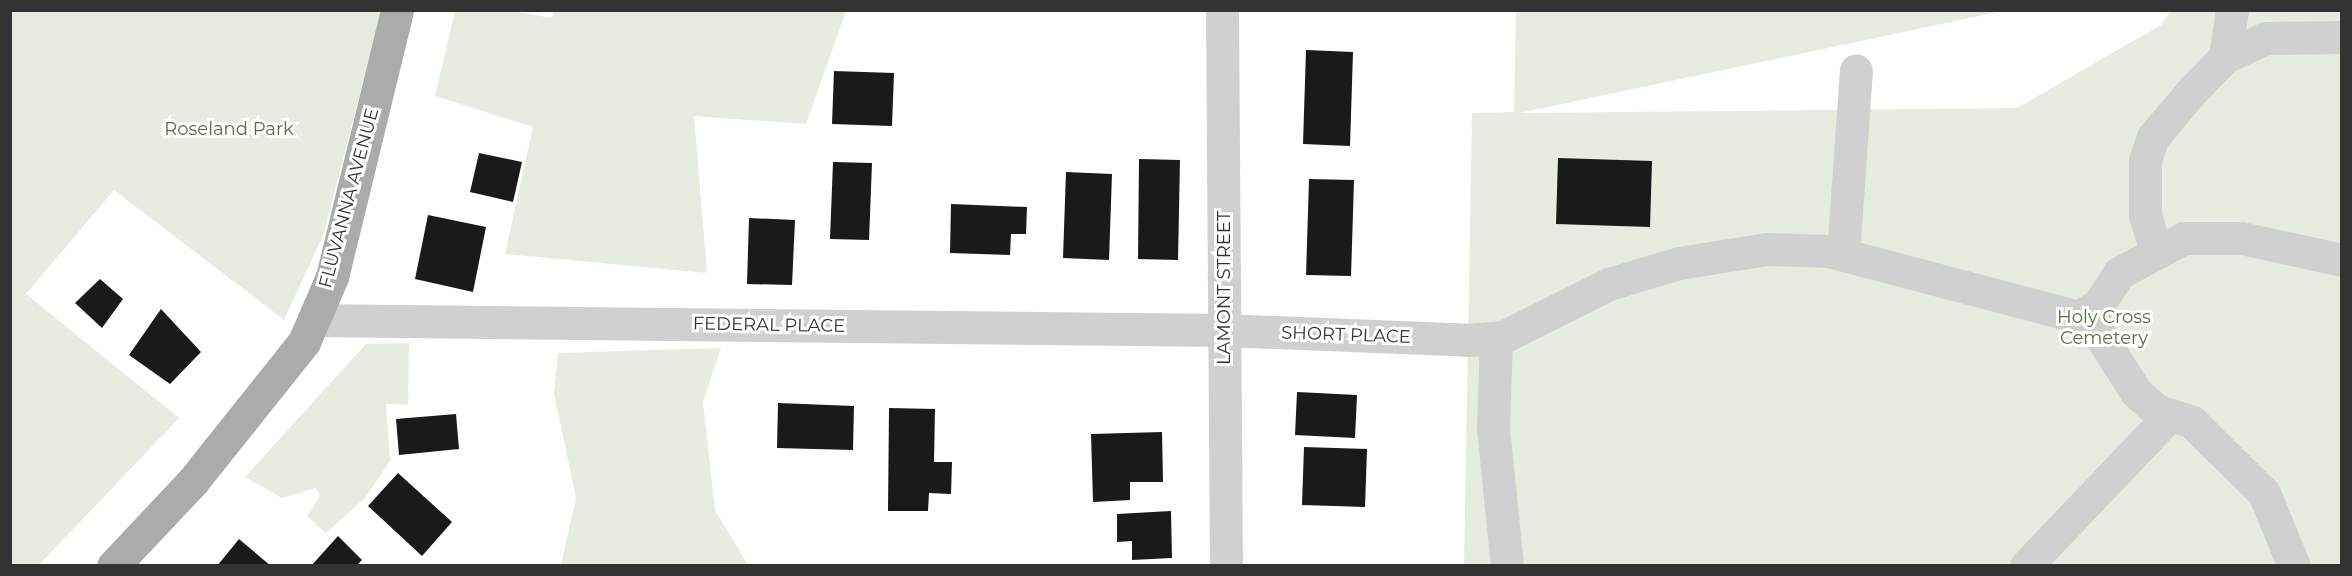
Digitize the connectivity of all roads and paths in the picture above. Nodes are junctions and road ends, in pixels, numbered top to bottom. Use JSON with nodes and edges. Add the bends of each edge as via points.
{"nodes":[{"id":1,"x":397,"y":10,"type":"edge"},
{"id":2,"x":1222,"y":10,"type":"edge"},
{"id":3,"x":2232,"y":10,"type":"edge"},
{"id":4,"x":2342,"y":38,"type":"edge"},
{"id":5,"x":2225,"y":57,"type":"junction"},
{"id":6,"x":1856,"y":70,"type":"dead end"},
{"id":7,"x":2156,"y":251,"type":"junction"},
{"id":8,"x":1842,"y":255,"type":"junction"},
{"id":9,"x":2342,"y":260,"type":"edge"},
{"id":10,"x":2086,"y":313,"type":"junction"},
{"id":11,"x":314,"y":320,"type":"junction"},
{"id":12,"x":1224,"y":330,"type":"junction"},
{"id":13,"x":1482,"y":339,"type":"junction"},
{"id":14,"x":2170,"y":415,"type":"junction"},
{"id":15,"x":113,"y":566,"type":"edge"},
{"id":16,"x":1226,"y":566,"type":"edge"},
{"id":17,"x":1507,"y":566,"type":"edge"},
{"id":18,"x":2026,"y":566,"type":"edge"},
{"id":19,"x":2294,"y":566,"type":"edge"}],
"edges":[{"from":1,"to":11,"type":"main road","name":"FLUVANNA AVENUE","via":[[332,278]]},
{"from":2,"to":12,"type":"street","name":"LAMONT STREET"},
{"from":3,"to":5,"type":"street"},
{"from":4,"to":5,"type":"street","via":[[2265,38]]},
{"from":5,"to":7,"type":"street","via":[[2153,137],[2145,160],[2145,216]]},
{"from":6,"to":8,"type":"street"},
{"from":7,"to":9,"type":"street","via":[[2184,238],[2241,238]]},
{"from":7,"to":10,"type":"street","via":[[2119,273],[2099,304]]},
{"from":8,"to":10,"type":"street","via":[[2079,317]]},
{"from":8,"to":13,"type":"street","via":[[1767,249],[1679,263],[1609,284]]},
{"from":10,"to":14,"type":"street","via":[[2136,392]]},
{"from":11,"to":12,"type":"street","name":"FEDERAL PLACE"},
{"from":11,"to":15,"type":"main road","name":"FLUVANNA AVENUE","via":[[274,384]]},
{"from":12,"to":13,"type":"street","name":"SHORT PLACE"},
{"from":12,"to":16,"type":"street","name":"LAMONT STREET"},
{"from":13,"to":17,"type":"street"},
{"from":14,"to":18,"type":"street"},
{"from":14,"to":19,"type":"street","via":[[2192,422],[2264,493]]}]}
